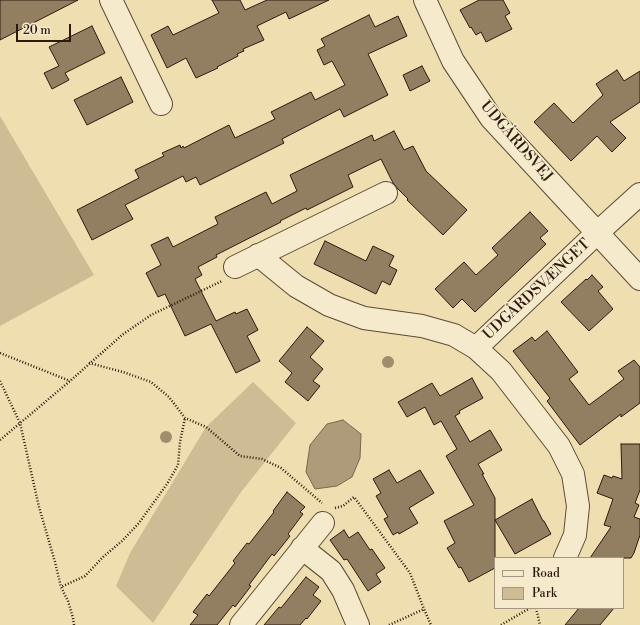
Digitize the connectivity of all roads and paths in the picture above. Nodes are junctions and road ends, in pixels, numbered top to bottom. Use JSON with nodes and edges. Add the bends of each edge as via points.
{"nodes":[{"id":1,"x":111,"y":0,"type":"edge"},
{"id":2,"x":425,"y":0,"type":"edge"},
{"id":3,"x":161,"y":104,"type":"dead end"},
{"id":4,"x":386,"y":192,"type":"dead end"},
{"id":5,"x":640,"y":194,"type":"edge"},
{"id":6,"x":597,"y":233,"type":"junction"},
{"id":7,"x":258,"y":255,"type":"junction"},
{"id":8,"x":235,"y":267,"type":"joint"},
{"id":9,"x":640,"y":279,"type":"edge"},
{"id":10,"x":476,"y":348,"type":"junction"},
{"id":11,"x":0,"y":353,"type":"edge"},
{"id":12,"x":89,"y":363,"type":"junction"},
{"id":13,"x":70,"y":380,"type":"junction"},
{"id":14,"x":0,"y":381,"type":"edge"},
{"id":15,"x":185,"y":418,"type":"junction"},
{"id":16,"x":20,"y":423,"type":"junction"},
{"id":17,"x":0,"y":440,"type":"edge"},
{"id":18,"x":326,"y":512,"type":"junction"},
{"id":19,"x":302,"y":548,"type":"junction"},
{"id":20,"x":565,"y":557,"type":"edge"},
{"id":21,"x":61,"y":587,"type":"junction"},
{"id":22,"x":424,"y":609,"type":"junction"},
{"id":23,"x":528,"y":609,"type":"edge"},
{"id":24,"x":536,"y":609,"type":"edge"},
{"id":25,"x":74,"y":625,"type":"edge"},
{"id":26,"x":241,"y":625,"type":"edge"},
{"id":27,"x":358,"y":625,"type":"edge"},
{"id":28,"x":389,"y":625,"type":"edge"},
{"id":29,"x":431,"y":625,"type":"edge"},
{"id":30,"x":501,"y":625,"type":"edge"},
{"id":31,"x":540,"y":625,"type":"edge"}],
"edges":[{"from":1,"to":3,"type":"street"},
{"from":2,"to":6,"type":"street","name":"UDGÅRDSVEJ","via":[[454,61],[491,118]]},
{"from":4,"to":7,"type":"street"},
{"from":5,"to":6,"type":"street"},
{"from":6,"to":9,"type":"street","name":"UDGÅRDSVEJ"},
{"from":6,"to":10,"type":"street","name":"UDGÅRDSVÆNGET"},
{"from":7,"to":8,"type":"street"},
{"from":7,"to":10,"type":"street","name":"UDGÅRDSVÆNGET","via":[[296,286],[329,305],[364,318],[422,326],[454,335]]},
{"from":8,"to":12,"type":"path","via":[[232,276],[151,315]]},
{"from":10,"to":20,"type":"street","name":"UDGÅRDSVÆNGET","via":[[501,371],[559,446],[573,474],[578,506],[575,535]]},
{"from":11,"to":13,"type":"path"},
{"from":12,"to":13,"type":"path"},
{"from":12,"to":15,"type":"path","via":[[151,382],[169,397]]},
{"from":13,"to":16,"type":"path"},
{"from":14,"to":16,"type":"path"},
{"from":15,"to":18,"type":"path","via":[[206,427],[240,456],[262,458],[281,468]]},
{"from":15,"to":21,"type":"path","via":[[178,465],[139,523],[85,576]]},
{"from":16,"to":17,"type":"path"},
{"from":16,"to":21,"type":"path"},
{"from":18,"to":19,"type":"street"},
{"from":18,"to":22,"type":"path","via":[[343,506],[354,497],[410,573]]},
{"from":19,"to":26,"type":"street"},
{"from":19,"to":27,"type":"street","via":[[332,571]]},
{"from":21,"to":25,"type":"path","via":[[68,601]]},
{"from":22,"to":28,"type":"path"},
{"from":22,"to":29,"type":"path"},
{"from":23,"to":30,"type":"path"},
{"from":24,"to":31,"type":"path"}]}
